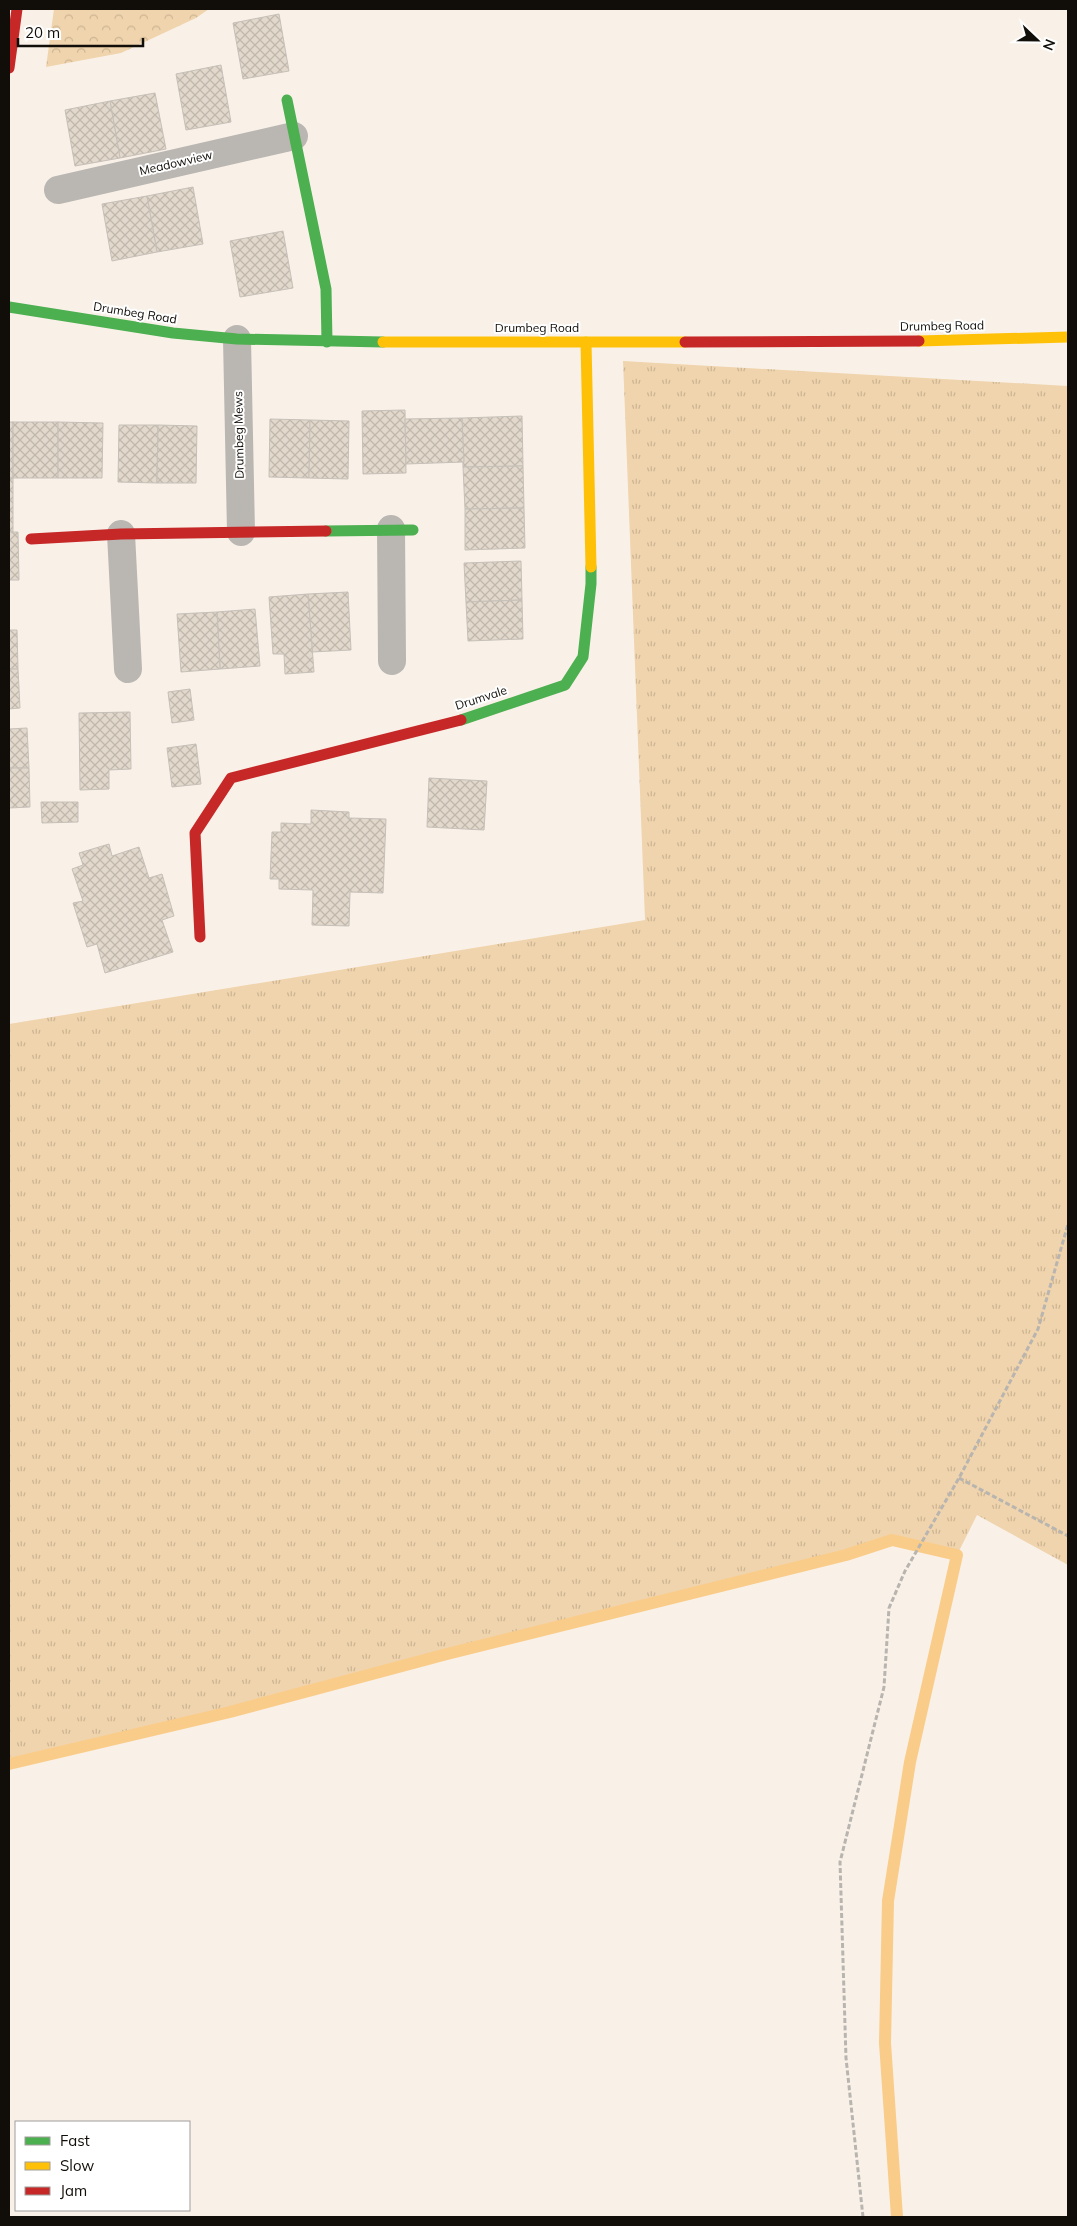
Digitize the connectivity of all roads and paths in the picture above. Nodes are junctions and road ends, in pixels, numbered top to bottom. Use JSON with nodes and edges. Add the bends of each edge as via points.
{"nodes":[{"id":1,"x":17,"y":9,"type":"edge"},
{"id":2,"x":9,"y":68,"type":"edge"},
{"id":3,"x":287,"y":100,"type":"dead end"},
{"id":4,"x":294,"y":136,"type":"junction"},
{"id":5,"x":58,"y":190,"type":"dead end"},
{"id":6,"x":9,"y":307,"type":"edge"},
{"id":7,"x":1068,"y":337,"type":"edge"},
{"id":8,"x":237,"y":339,"type":"junction"},
{"id":9,"x":327,"y":342,"type":"junction"},
{"id":10,"x":586,"y":342,"type":"junction"},
{"id":11,"x":402,"y":529,"type":"joint"},
{"id":12,"x":241,"y":532,"type":"junction"},
{"id":13,"x":121,"y":534,"type":"junction"},
{"id":14,"x":31,"y":539,"type":"dead end"},
{"id":15,"x":392,"y":661,"type":"dead end"},
{"id":16,"x":128,"y":669,"type":"dead end"},
{"id":17,"x":200,"y":937,"type":"dead end"},
{"id":18,"x":1068,"y":1224,"type":"edge"},
{"id":19,"x":959,"y":1478,"type":"junction"},
{"id":20,"x":1068,"y":1536,"type":"edge"},
{"id":21,"x":864,"y":2217,"type":"edge"}],
"edges":[{"from":1,"to":2,"type":"street"},
{"from":3,"to":4,"type":"street"},
{"from":4,"to":5,"type":"street","name":"Meadowview"},
{"from":4,"to":9,"type":"street","via":[[326,289]]},
{"from":6,"to":8,"type":"street","name":"Drumbeg Road","via":[[173,334]]},
{"from":7,"to":10,"type":"street","name":"Drumbeg Road","via":[[883,342]]},
{"from":8,"to":9,"type":"street","name":"Drumbeg Road"},
{"from":8,"to":12,"type":"street","name":"Drumbeg Mews"},
{"from":9,"to":10,"type":"street","name":"Drumbeg Road"},
{"from":10,"to":17,"type":"street","name":"Drumvale","via":[[591,584],[583,657],[565,684],[467,718],[231,778],[195,833]]},
{"from":11,"to":12,"type":"street"},
{"from":11,"to":15,"type":"street"},
{"from":12,"to":13,"type":"street"},
{"from":13,"to":14,"type":"street"},
{"from":13,"to":16,"type":"street"},
{"from":18,"to":19,"type":"path","via":[[1038,1329]]},
{"from":19,"to":20,"type":"path"},
{"from":19,"to":21,"type":"path","via":[[905,1572],[889,1608],[884,1687],[840,1862],[846,2058]]}]}
